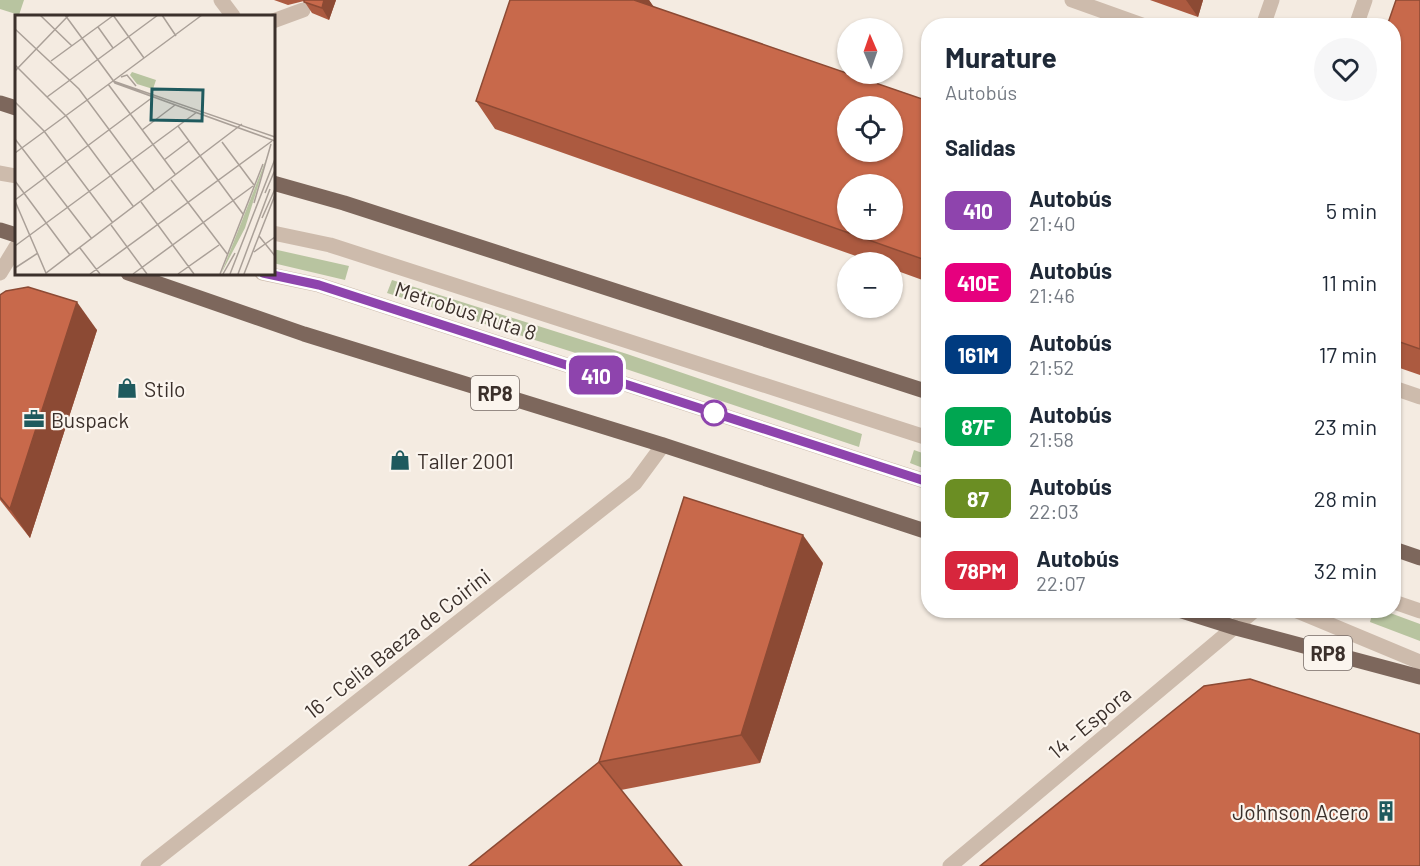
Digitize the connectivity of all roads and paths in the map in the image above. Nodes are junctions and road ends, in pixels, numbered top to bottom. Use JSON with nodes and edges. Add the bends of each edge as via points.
{"nodes":[{"id":1,"x":221,"y":0,"type":"edge"},
{"id":2,"x":1072,"y":0,"type":"edge"},
{"id":3,"x":1272,"y":0,"type":"edge"},
{"id":4,"x":1365,"y":0,"type":"edge"},
{"id":5,"x":303,"y":10,"type":"edge"},
{"id":6,"x":231,"y":15,"type":"edge"},
{"id":7,"x":1123,"y":18,"type":"edge"},
{"id":8,"x":1266,"y":18,"type":"edge"},
{"id":9,"x":1359,"y":18,"type":"edge"},
{"id":10,"x":274,"y":21,"type":"edge"},
{"id":11,"x":0,"y":103,"type":"edge"},
{"id":12,"x":15,"y":108,"type":"edge"},
{"id":13,"x":0,"y":173,"type":"edge"},
{"id":14,"x":15,"y":176,"type":"edge"},
{"id":15,"x":274,"y":183,"type":"edge"},
{"id":16,"x":0,"y":230,"type":"edge"},
{"id":17,"x":274,"y":232,"type":"edge"},
{"id":18,"x":15,"y":235,"type":"edge"},
{"id":19,"x":15,"y":249,"type":"edge"},
{"id":20,"x":0,"y":273,"type":"edge"},
{"id":21,"x":131,"y":274,"type":"edge"},
{"id":22,"x":267,"y":274,"type":"edge"},
{"id":23,"x":921,"y":390,"type":"edge"},
{"id":24,"x":1401,"y":390,"type":"edge"},
{"id":25,"x":1420,"y":397,"type":"edge"},
{"id":26,"x":921,"y":436,"type":"edge"},
{"id":27,"x":663,"y":445,"type":"junction"},
{"id":28,"x":921,"y":480,"type":"edge"},
{"id":29,"x":921,"y":530,"type":"edge"},
{"id":30,"x":1401,"y":551,"type":"edge"},
{"id":31,"x":1420,"y":558,"type":"edge"},
{"id":32,"x":1401,"y":604,"type":"edge"},
{"id":33,"x":1420,"y":611,"type":"edge"},
{"id":34,"x":1204,"y":618,"type":"edge"},
{"id":35,"x":1247,"y":618,"type":"edge"},
{"id":36,"x":1313,"y":618,"type":"edge"},
{"id":37,"x":1236,"y":628,"type":"junction"},
{"id":38,"x":1420,"y":662,"type":"edge"},
{"id":39,"x":1420,"y":677,"type":"edge"},
{"id":40,"x":148,"y":866,"type":"edge"},
{"id":41,"x":950,"y":866,"type":"edge"}],
"edges":[{"from":1,"to":6,"type":"street"},
{"from":2,"to":7,"type":"street"},
{"from":3,"to":8,"type":"street"},
{"from":4,"to":9,"type":"street"},
{"from":5,"to":10,"type":"street"},
{"from":11,"to":12,"type":"main road"},
{"from":13,"to":14,"type":"street"},
{"from":15,"to":23,"type":"main road"},
{"from":16,"to":18,"type":"main road"},
{"from":17,"to":26,"type":"street","name":"Metrobus Ruta 8","via":[[330,245]]},
{"from":19,"to":20,"type":"street"},
{"from":21,"to":27,"type":"main road","number":"RP8","via":[[304,333]]},
{"from":22,"to":28,"type":"street","name":"Metrobus Ruta 8","via":[[319,285]]},
{"from":24,"to":25,"type":"street"},
{"from":27,"to":29,"type":"main road","number":"RP8"},
{"from":27,"to":40,"type":"street","name":"16 - Celia Baeza de Coirini","via":[[634,483]]},
{"from":30,"to":31,"type":"main road"},
{"from":32,"to":33,"type":"street"},
{"from":34,"to":37,"type":"main road","number":"RP8"},
{"from":35,"to":37,"type":"street","name":"14 - Espora"},
{"from":36,"to":38,"type":"street"},
{"from":37,"to":39,"type":"main road","number":"RP8"},
{"from":37,"to":41,"type":"street","name":"14 - Espora"}]}
